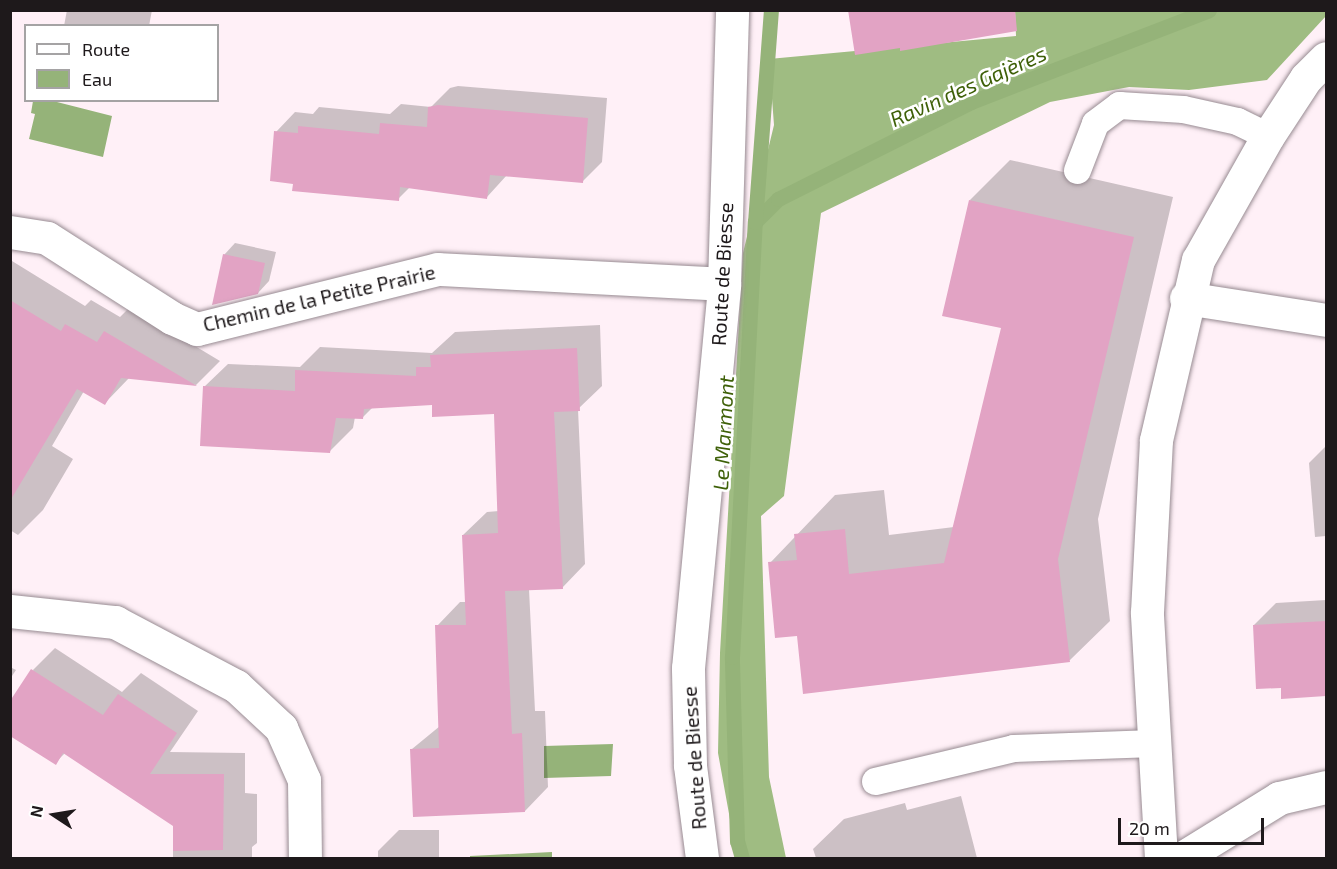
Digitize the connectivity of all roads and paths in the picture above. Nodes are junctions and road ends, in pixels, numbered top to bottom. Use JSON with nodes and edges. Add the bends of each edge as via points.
{"nodes":[{"id":1,"x":732,"y":10,"type":"edge"},
{"id":2,"x":1326,"y":58,"type":"edge"},
{"id":3,"x":1268,"y":136,"type":"junction"},
{"id":4,"x":1077,"y":170,"type":"dead end"},
{"id":5,"x":10,"y":232,"type":"edge"},
{"id":6,"x":724,"y":284,"type":"junction"},
{"id":7,"x":1186,"y":298,"type":"junction"},
{"id":8,"x":1326,"y":320,"type":"edge"},
{"id":9,"x":10,"y":611,"type":"edge"},
{"id":10,"x":1154,"y":743,"type":"junction"},
{"id":11,"x":875,"y":781,"type":"dead end"},
{"id":12,"x":1326,"y":787,"type":"edge"},
{"id":13,"x":305,"y":858,"type":"edge"},
{"id":14,"x":702,"y":858,"type":"edge"},
{"id":15,"x":1161,"y":858,"type":"edge"},
{"id":16,"x":1182,"y":858,"type":"edge"}],
"edges":[{"from":1,"to":6,"type":"street","name":"Route de Biesse"},
{"from":2,"to":3,"type":"street","via":[[1306,78]]},
{"from":3,"to":4,"type":"lane","via":[[1237,121],[1194,111],[1119,105],[1095,123]]},
{"from":3,"to":7,"type":"street","via":[[1198,260]]},
{"from":5,"to":6,"type":"street","name":"Chemin de la Petite Prairie","via":[[47,238],[172,318],[198,329],[438,269]]},
{"from":6,"to":14,"type":"street","name":"Route de Biesse","via":[[688,668],[690,765]]},
{"from":7,"to":8,"type":"street"},
{"from":7,"to":10,"type":"street","via":[[1156,440],[1147,612]]},
{"from":9,"to":13,"type":"street","via":[[116,622],[236,686],[281,728],[304,780]]},
{"from":10,"to":11,"type":"lane","via":[[1013,748]]},
{"from":10,"to":15,"type":"street"},
{"from":12,"to":16,"type":"street","via":[[1280,798]]}]}
